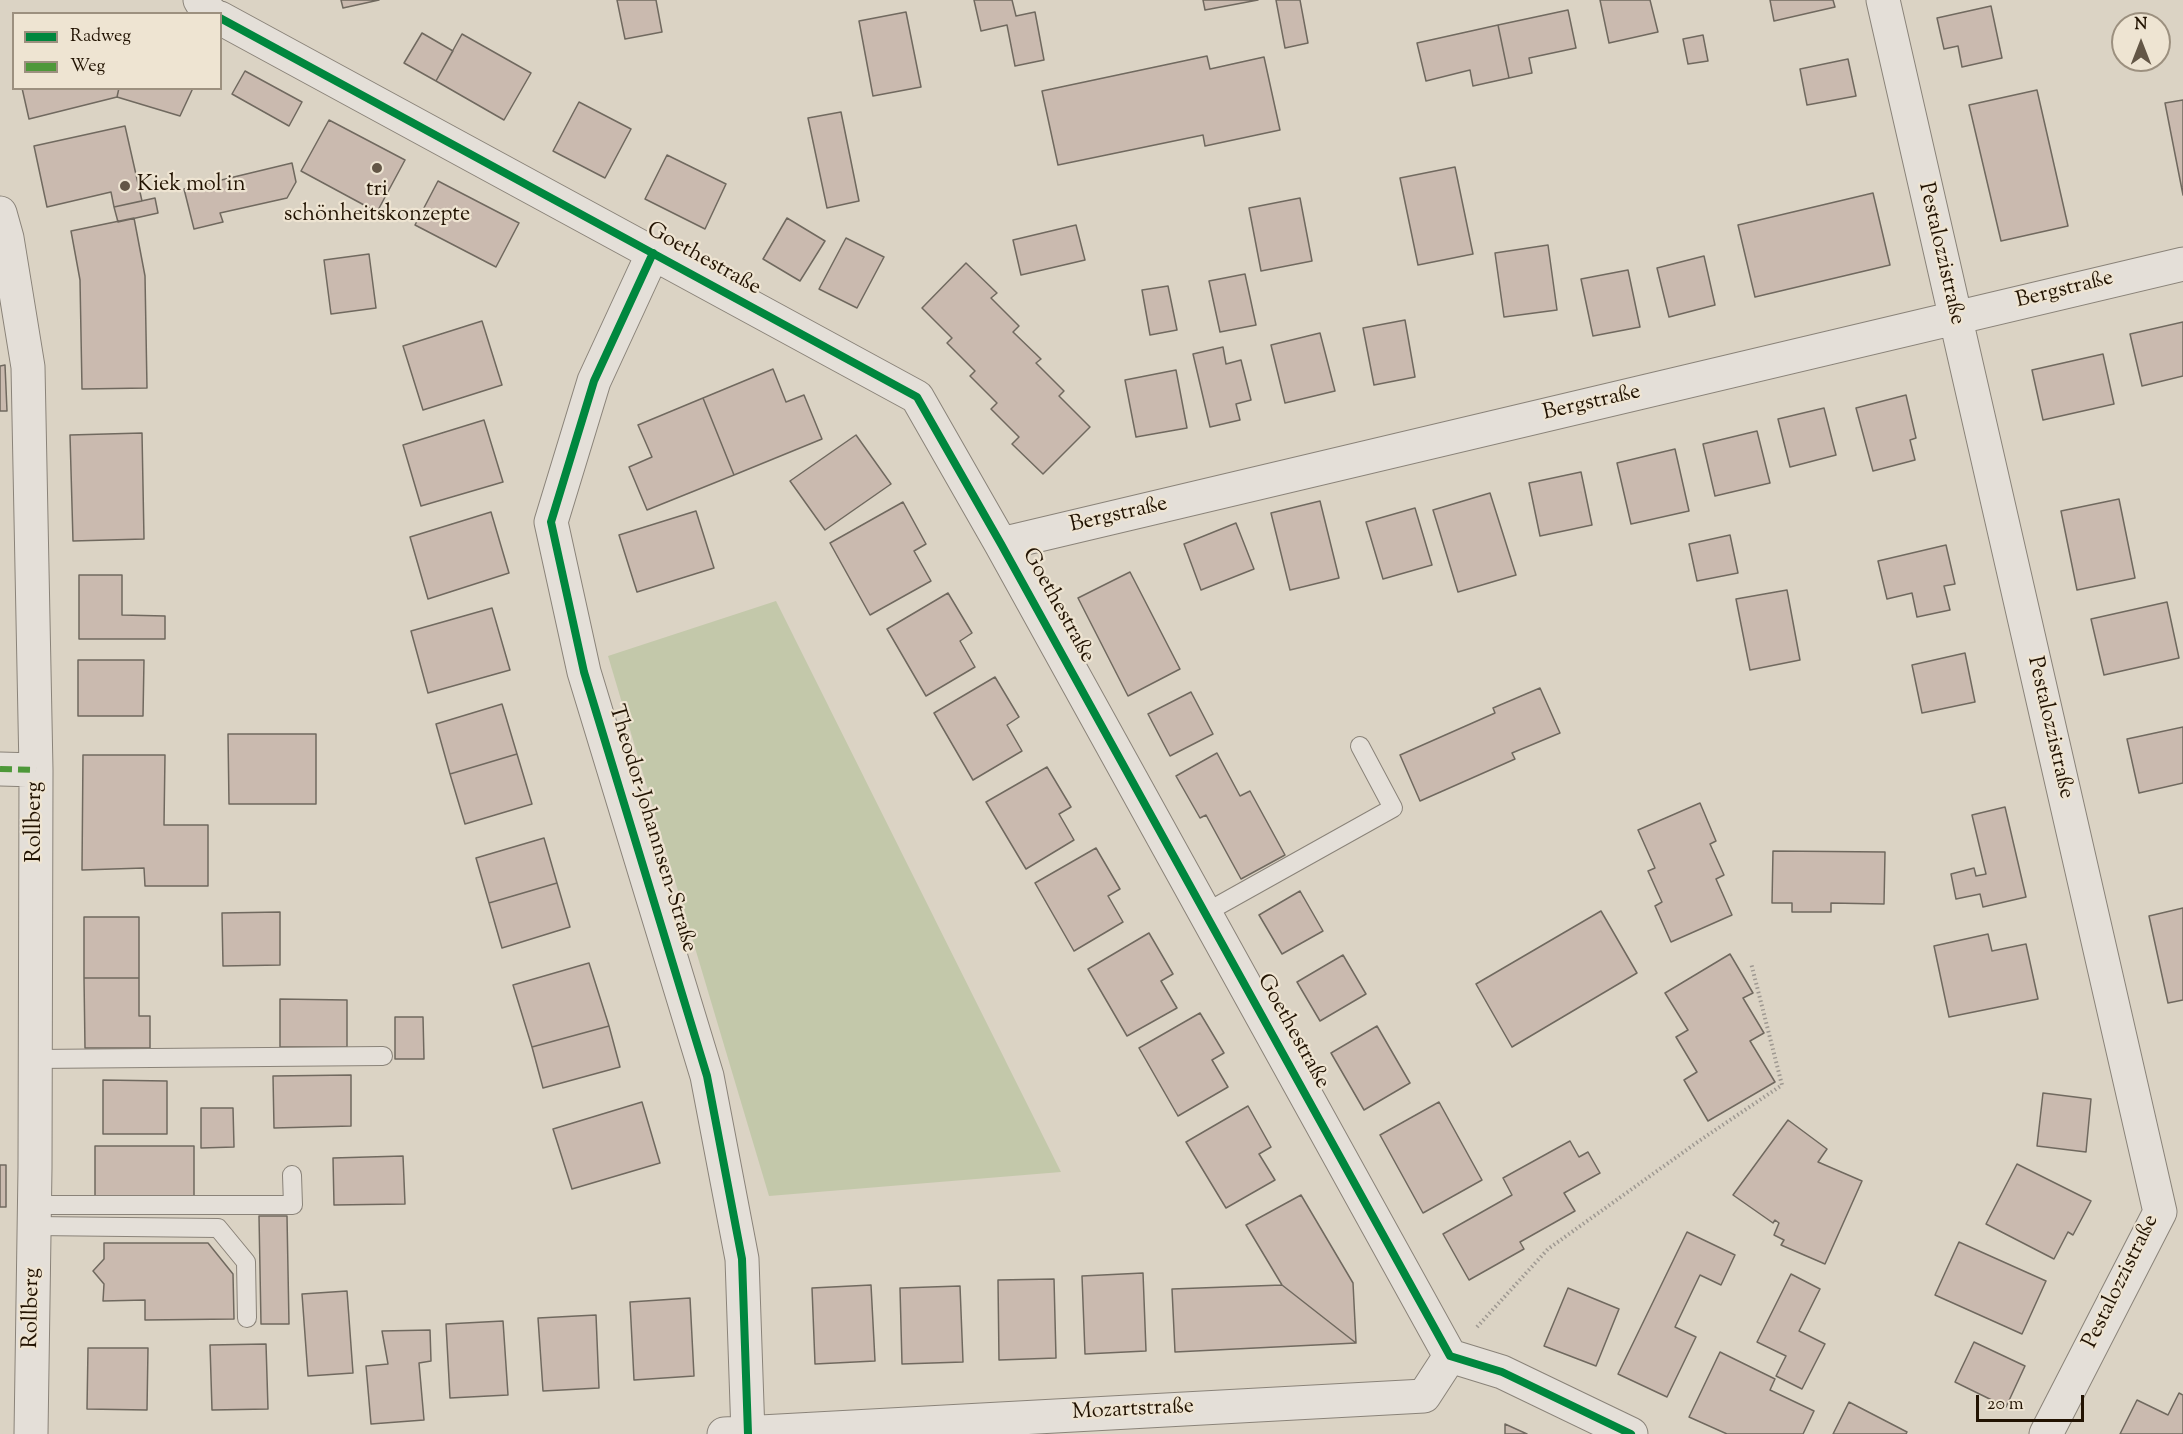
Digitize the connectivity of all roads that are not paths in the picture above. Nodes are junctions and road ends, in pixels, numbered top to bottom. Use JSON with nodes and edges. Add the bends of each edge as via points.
{"nodes":[{"id":1,"x":200,"y":0,"type":"edge"},
{"id":2,"x":1882,"y":0,"type":"edge"},
{"id":3,"x":209,"y":12,"type":"edge"},
{"id":4,"x":222,"y":19,"type":"edge"},
{"id":5,"x":0,"y":213,"type":"edge"},
{"id":6,"x":653,"y":253,"type":"junction"},
{"id":7,"x":2183,"y":264,"type":"edge"},
{"id":8,"x":1955,"y":318,"type":"junction"},
{"id":9,"x":1001,"y":543,"type":"junction"},
{"id":10,"x":1360,"y":746,"type":"dead end"},
{"id":11,"x":0,"y":769,"type":"edge"},
{"id":12,"x":36,"y":770,"type":"junction"},
{"id":13,"x":1205,"y":913,"type":"junction"},
{"id":14,"x":383,"y":1056,"type":"dead end"},
{"id":15,"x":35,"y":1059,"type":"junction"},
{"id":16,"x":292,"y":1175,"type":"dead end"},
{"id":17,"x":34,"y":1215,"type":"junction"},
{"id":18,"x":247,"y":1318,"type":"dead end"},
{"id":19,"x":1450,"y":1356,"type":"junction"},
{"id":20,"x":740,"y":1433,"type":"edge"},
{"id":21,"x":31,"y":1434,"type":"edge"},
{"id":22,"x":1631,"y":1434,"type":"edge"},
{"id":23,"x":2046,"y":1434,"type":"edge"}],
"edges":[{"from":1,"to":3,"type":"street"},
{"from":2,"to":8,"type":"street","name":"Pestalozzistraße"},
{"from":4,"to":6,"type":"street","name":"Goethestraße"},
{"from":5,"to":12,"type":"street","name":"Rollberg","via":[[28,367]]},
{"from":6,"to":9,"type":"street","name":"Goethestraße","via":[[917,397]]},
{"from":6,"to":20,"type":"street","name":"Theodor-Johannsen-Straße","via":[[594,381],[551,522],[584,672],[707,1076],[742,1259]]},
{"from":7,"to":8,"type":"street","name":"Bergstraße"},
{"from":8,"to":9,"type":"street","name":"Bergstraße"},
{"from":8,"to":23,"type":"street","name":"Pestalozzistraße","via":[[2160,1212]]},
{"from":9,"to":13,"type":"street","name":"Goethestraße"},
{"from":10,"to":13,"type":"lane","via":[[1394,808]]},
{"from":11,"to":12,"type":"street"},
{"from":12,"to":15,"type":"street","name":"Rollberg"},
{"from":13,"to":19,"type":"street","name":"Goethestraße"},
{"from":14,"to":15,"type":"lane"},
{"from":15,"to":17,"type":"street","name":"Rollberg"},
{"from":16,"to":17,"type":"lane","via":[[293,1205]]},
{"from":17,"to":18,"type":"lane","via":[[218,1228],[246,1262]]},
{"from":17,"to":21,"type":"street","name":"Rollberg"},
{"from":19,"to":20,"type":"street","name":"Mozartstraße","via":[[1424,1396]]},
{"from":19,"to":22,"type":"street","via":[[1502,1372]]}]}
